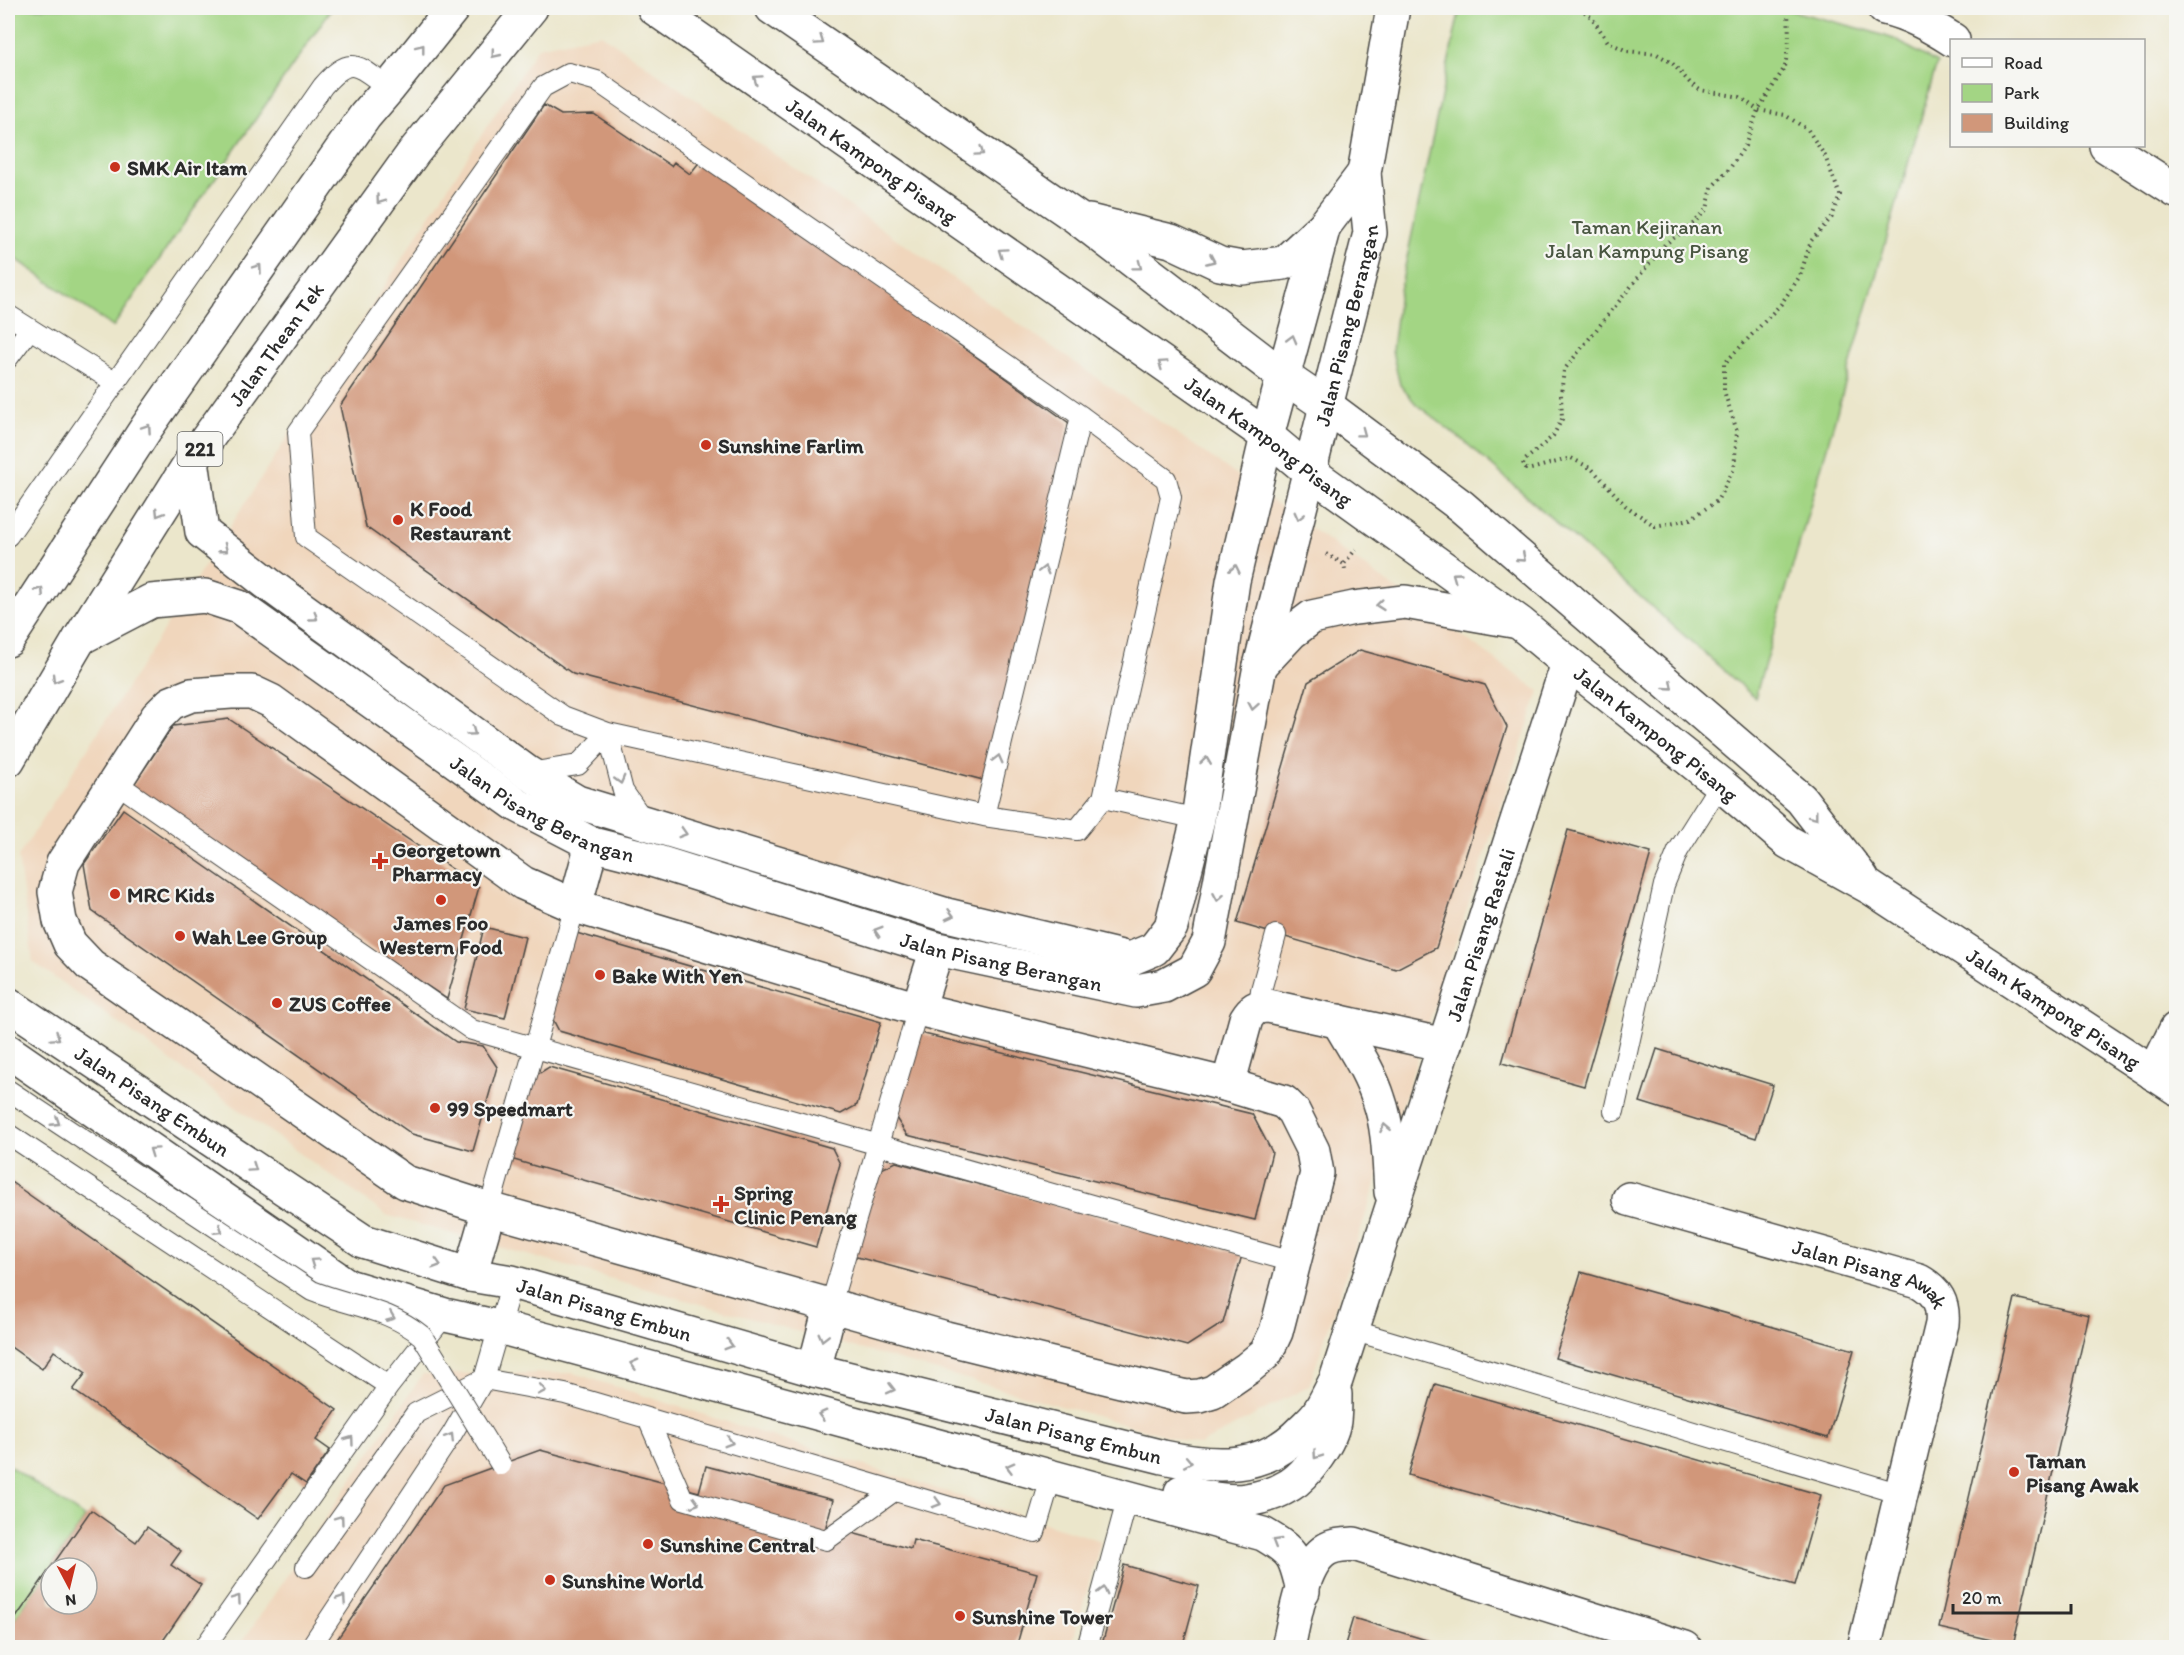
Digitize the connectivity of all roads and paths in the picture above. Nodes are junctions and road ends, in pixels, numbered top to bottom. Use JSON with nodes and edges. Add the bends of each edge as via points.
{"nodes":[{"id":1,"x":453,"y":8,"type":"edge"},
{"id":2,"x":531,"y":8,"type":"edge"},
{"id":3,"x":654,"y":8,"type":"edge"},
{"id":4,"x":772,"y":8,"type":"edge"},
{"id":5,"x":1393,"y":8,"type":"edge"},
{"id":6,"x":1580,"y":8,"type":"edge"},
{"id":7,"x":1788,"y":8,"type":"edge"},
{"id":8,"x":1884,"y":8,"type":"edge"},
{"id":9,"x":1951,"y":39,"type":"edge"},
{"id":10,"x":390,"y":88,"type":"junction"},
{"id":11,"x":1758,"y":110,"type":"junction"},
{"id":12,"x":2108,"y":147,"type":"edge"},
{"id":13,"x":1364,"y":173,"type":"junction"},
{"id":14,"x":2176,"y":191,"type":"edge"},
{"id":15,"x":1076,"y":218,"type":"junction"},
{"id":16,"x":1324,"y":226,"type":"junction"},
{"id":17,"x":8,"y":315,"type":"edge"},
{"id":18,"x":30,"y":329,"type":"junction"},
{"id":19,"x":8,"y":358,"type":"edge"},
{"id":20,"x":1283,"y":376,"type":"junction"},
{"id":21,"x":116,"y":383,"type":"junction"},
{"id":22,"x":1327,"y":406,"type":"junction"},
{"id":23,"x":1081,"y":416,"type":"junction"},
{"id":24,"x":1267,"y":436,"type":"junction"},
{"id":25,"x":192,"y":460,"type":"junction"},
{"id":26,"x":1310,"y":472,"type":"junction"},
{"id":27,"x":8,"y":536,"type":"edge"},
{"id":28,"x":1359,"y":546,"type":"dead end"},
{"id":29,"x":1345,"y":569,"type":"dead end"},
{"id":30,"x":1520,"y":623,"type":"junction"},
{"id":31,"x":80,"y":638,"type":"junction"},
{"id":32,"x":8,"y":640,"type":"edge"},
{"id":33,"x":1568,"y":663,"type":"junction"},
{"id":34,"x":1260,"y":666,"type":"junction"},
{"id":35,"x":608,"y":734,"type":"junction"},
{"id":36,"x":8,"y":760,"type":"edge"},
{"id":37,"x":528,"y":773,"type":"junction"},
{"id":38,"x":115,"y":782,"type":"junction"},
{"id":39,"x":1720,"y":784,"type":"junction"},
{"id":40,"x":1103,"y":798,"type":"junction"},
{"id":41,"x":984,"y":816,"type":"junction"},
{"id":42,"x":1198,"y":819,"type":"junction"},
{"id":43,"x":645,"y":822,"type":"junction"},
{"id":44,"x":592,"y":844,"type":"junction"},
{"id":45,"x":1871,"y":888,"type":"junction"},
{"id":46,"x":575,"y":906,"type":"junction"},
{"id":47,"x":1276,"y":934,"type":"dead end"},
{"id":48,"x":937,"y":949,"type":"junction"},
{"id":49,"x":8,"y":1004,"type":"edge"},
{"id":50,"x":1259,"y":1006,"type":"junction"},
{"id":51,"x":918,"y":1009,"type":"junction"},
{"id":52,"x":1338,"y":1022,"type":"junction"},
{"id":53,"x":2176,"y":1029,"type":"edge"},
{"id":54,"x":1445,"y":1044,"type":"junction"},
{"id":55,"x":534,"y":1048,"type":"junction"},
{"id":56,"x":8,"y":1051,"type":"edge"},
{"id":57,"x":2165,"y":1081,"type":"edge"},
{"id":58,"x":1228,"y":1085,"type":"junction"},
{"id":59,"x":8,"y":1090,"type":"edge"},
{"id":60,"x":1614,"y":1110,"type":"dead end"},
{"id":61,"x":8,"y":1134,"type":"edge"},
{"id":62,"x":879,"y":1144,"type":"junction"},
{"id":63,"x":1629,"y":1199,"type":"dead end"},
{"id":64,"x":1392,"y":1207,"type":"junction"},
{"id":65,"x":489,"y":1209,"type":"junction"},
{"id":66,"x":1293,"y":1262,"type":"junction"},
{"id":67,"x":470,"y":1275,"type":"junction"},
{"id":68,"x":512,"y":1282,"type":"junction"},
{"id":69,"x":831,"y":1304,"type":"junction"},
{"id":70,"x":445,"y":1314,"type":"junction"},
{"id":71,"x":499,"y":1327,"type":"junction"},
{"id":72,"x":1352,"y":1330,"type":"junction"},
{"id":73,"x":814,"y":1370,"type":"junction"},
{"id":74,"x":484,"y":1379,"type":"junction"},
{"id":75,"x":1336,"y":1380,"type":"junction"},
{"id":76,"x":389,"y":1386,"type":"junction"},
{"id":77,"x":648,"y":1419,"type":"junction"},
{"id":78,"x":1261,"y":1459,"type":"joint"},
{"id":79,"x":501,"y":1465,"type":"dead end"},
{"id":80,"x":1051,"y":1478,"type":"junction"},
{"id":81,"x":1291,"y":1485,"type":"joint"},
{"id":82,"x":894,"y":1491,"type":"junction"},
{"id":83,"x":1901,"y":1494,"type":"junction"},
{"id":84,"x":1128,"y":1497,"type":"junction"},
{"id":85,"x":306,"y":1567,"type":"dead end"},
{"id":86,"x":1303,"y":1591,"type":"junction"},
{"id":87,"x":204,"y":1647,"type":"edge"},
{"id":88,"x":310,"y":1647,"type":"edge"},
{"id":89,"x":1088,"y":1647,"type":"edge"},
{"id":90,"x":1288,"y":1647,"type":"edge"},
{"id":91,"x":1685,"y":1647,"type":"edge"},
{"id":92,"x":1864,"y":1647,"type":"edge"}],
"edges":[{"from":10,"to":1,"type":"street","number":"221","one_way":true},
{"from":2,"to":25,"type":"street","name":"Jalan Thean Tek","number":"221","one_way":true,"via":[[414,152]]},
{"from":24,"to":3,"type":"street","name":"Jalan Kampong Pisang","one_way":true},
{"from":4,"to":15,"type":"street","name":"Jalan Kampong Pisang","one_way":true},
{"from":5,"to":13,"type":"street","name":"Jalan Pisang Berangan"},
{"from":6,"to":11,"type":"path","via":[[1608,42],[1627,51],[1657,54],[1700,90],[1740,97]]},
{"from":7,"to":11,"type":"path","via":[[1785,67]]},
{"from":8,"to":9,"type":"street","via":[[1927,23]]},
{"from":10,"to":21,"type":"lane","via":[[351,65],[335,72]]},
{"from":32,"to":10,"type":"street","number":"221","one_way":true,"via":[[147,427],[364,116]]},
{"from":11,"to":11,"type":"path","via":[[1785,115],[1808,130],[1825,156],[1840,195],[1832,217],[1811,242],[1800,276],[1781,304],[1724,364],[1724,391],[1737,431],[1734,469],[1717,501],[1690,519],[1655,526],[1626,506],[1592,469],[1571,458],[1531,469],[1523,465],[1553,436],[1562,418],[1564,370],[1665,244],[1690,228],[1707,209],[1712,187],[1745,146]]},
{"from":12,"to":14,"type":"street"},
{"from":13,"to":16,"type":"street","name":"Jalan Pisang Berangan"},
{"from":13,"to":22,"type":"street","name":"Jalan Pisang Berangan","via":[[1370,232]]},
{"from":15,"to":16,"type":"street","one_way":true,"via":[[1171,241],[1220,264],[1242,268],[1284,263]]},
{"from":15,"to":20,"type":"street","name":"Jalan Kampong Pisang","one_way":true},
{"from":20,"to":16,"type":"street","name":"Jalan Pisang Berangan","one_way":true},
{"from":17,"to":18,"type":"lane"},
{"from":18,"to":19,"type":"lane"},
{"from":18,"to":21,"type":"lane"},
{"from":20,"to":22,"type":"street","name":"Jalan Kampong Pisang"},
{"from":20,"to":24,"type":"street","name":"Jalan Pisang Berangan"},
{"from":21,"to":27,"type":"lane"},
{"from":22,"to":26,"type":"street","name":"Jalan Pisang Berangan"},
{"from":22,"to":45,"type":"street","name":"Jalan Kampong Pisang","one_way":true,"via":[[1461,507],[1801,799]]},
{"from":23,"to":35,"type":"lane","via":[[597,81],[569,73],[543,87],[298,432],[306,537],[563,716]]},
{"from":23,"to":40,"type":"lane","via":[[1166,479],[1171,497]]},
{"from":41,"to":23,"type":"lane","one_way":true},
{"from":24,"to":26,"type":"street","name":"Jalan Kampong Pisang"},
{"from":42,"to":24,"type":"street","name":"Jalan Pisang Berangan","one_way":true,"via":[[1233,580]]},
{"from":25,"to":31,"type":"street","name":"Jalan Thean Tek","number":"221","one_way":true},
{"from":25,"to":37,"type":"street","name":"Jalan Pisang Berangan","one_way":true,"via":[[202,532]]},
{"from":30,"to":26,"type":"street","name":"Jalan Kampong Pisang","one_way":true},
{"from":26,"to":34,"type":"street","name":"Jalan Pisang Berangan","one_way":true},
{"from":28,"to":29,"type":"path","via":[[1344,564]]},
{"from":30,"to":33,"type":"street","name":"Jalan Kampong Pisang"},
{"from":30,"to":34,"type":"street","one_way":true,"via":[[1405,602],[1354,608],[1312,617]]},
{"from":31,"to":36,"type":"street","name":"Jalan Thean Tek","number":"221","one_way":true},
{"from":31,"to":44,"type":"street","name":"Jalan Pisang Berangan","via":[[151,601],[205,596],[238,607],[517,805]]},
{"from":33,"to":39,"type":"street","name":"Jalan Kampong Pisang"},
{"from":33,"to":54,"type":"street","name":"Jalan Pisang Rastali"},
{"from":34,"to":48,"type":"street","name":"Jalan Pisang Berangan","one_way":true,"via":[[1209,942],[1194,970],[1164,986],[1136,991]]},
{"from":35,"to":37,"type":"lane","via":[[578,765]]},
{"from":35,"to":41,"type":"lane"},
{"from":35,"to":43,"type":"lane","one_way":true,"via":[[622,791]]},
{"from":37,"to":43,"type":"street","name":"Jalan Pisang Berangan","via":[[577,802]]},
{"from":38,"to":46,"type":"street","via":[[157,717],[171,703],[191,695],[252,692],[271,701],[523,883]]},
{"from":38,"to":55,"type":"lane","via":[[472,1030]]},
{"from":38,"to":65,"type":"street","via":[[63,863],[55,892],[60,921],[70,944],[90,965],[405,1182]]},
{"from":39,"to":45,"type":"street","name":"Jalan Kampong Pisang","via":[[1788,842]]},
{"from":39,"to":60,"type":"lane","via":[[1678,851],[1664,885]]},
{"from":40,"to":41,"type":"lane","via":[[1077,830]]},
{"from":40,"to":42,"type":"lane"},
{"from":43,"to":42,"type":"street","name":"Jalan Pisang Berangan","one_way":true,"via":[[947,915],[1130,959],[1154,950],[1171,927]]},
{"from":44,"to":46,"type":"street"},
{"from":48,"to":44,"type":"street","name":"Jalan Pisang Berangan","one_way":true},
{"from":45,"to":57,"type":"street","name":"Jalan Kampong Pisang"},
{"from":46,"to":51,"type":"street"},
{"from":46,"to":55,"type":"lane"},
{"from":47,"to":50,"type":"lane"},
{"from":48,"to":51,"type":"street"},
{"from":49,"to":67,"type":"street","name":"Jalan Pisang Embun","one_way":true,"via":[[363,1241]]},
{"from":50,"to":52,"type":"street"},
{"from":50,"to":58,"type":"street","via":[[1246,1019]]},
{"from":51,"to":58,"type":"street"},
{"from":51,"to":62,"type":"lane"},
{"from":52,"to":54,"type":"street"},
{"from":64,"to":52,"type":"street","name":"Jalan Pisang Rastali","one_way":true,"via":[[1380,1101]]},
{"from":53,"to":57,"type":"street"},
{"from":54,"to":64,"type":"street","name":"Jalan Pisang Rastali"},
{"from":55,"to":62,"type":"lane"},
{"from":55,"to":65,"type":"lane"},
{"from":70,"to":56,"type":"street","name":"Jalan Pisang Embun","one_way":true,"via":[[348,1286]]},
{"from":58,"to":66,"type":"street","via":[[1284,1102],[1293,1111],[1313,1151],[1317,1173]]},
{"from":59,"to":79,"type":"lane","one_way":true,"bridge":true,"via":[[312,1291],[408,1324],[422,1336]]},
{"from":61,"to":76,"type":"lane"},
{"from":62,"to":66,"type":"lane"},
{"from":62,"to":69,"type":"lane"},
{"from":63,"to":83,"type":"street","name":"Jalan Pisang Awak","via":[[1918,1281],[1930,1288],[1939,1298],[1942,1324]]},
{"from":64,"to":72,"type":"street","name":"Jalan Pisang Rastali"},
{"from":65,"to":67,"type":"street"},
{"from":65,"to":69,"type":"street"},
{"from":66,"to":69,"type":"street","via":[[1276,1332],[1266,1353],[1212,1392],[1200,1396],[1186,1397],[946,1338]]},
{"from":67,"to":68,"type":"street","name":"Jalan Pisang Embun"},
{"from":68,"to":71,"type":"lane"},
{"from":68,"to":73,"type":"street","name":"Jalan Pisang Embun","one_way":true},
{"from":69,"to":73,"type":"street","one_way":true},
{"from":70,"to":71,"type":"street","name":"Jalan Pisang Embun"},
{"from":70,"to":76,"type":"lane"},
{"from":71,"to":74,"type":"lane"},
{"from":80,"to":71,"type":"street","name":"Jalan Pisang Embun","one_way":true},
{"from":72,"to":75,"type":"street","name":"Jalan Pisang Rastali"},
{"from":72,"to":83,"type":"lane"},
{"from":73,"to":78,"type":"street","name":"Jalan Pisang Embun","one_way":true,"via":[[1163,1458],[1233,1465]]},
{"from":74,"to":77,"type":"lane","one_way":true,"via":[[565,1394]]},
{"from":85,"to":74,"type":"lane","one_way":true,"via":[[416,1413]]},
{"from":88,"to":74,"type":"lane","one_way":true,"via":[[452,1434]]},
{"from":75,"to":78,"type":"street","name":"Jalan Pisang Rastali","via":[[1318,1414],[1292,1441]]},
{"from":75,"to":81,"type":"street","name":"Jalan Pisang Rastali","one_way":true,"via":[[1334,1424],[1308,1469]]},
{"from":87,"to":76,"type":"lane","one_way":true},
{"from":77,"to":82,"type":"lane","one_way":true},
{"from":77,"to":82,"type":"lane","one_way":true,"via":[[683,1499],[826,1540]]},
{"from":80,"to":81,"type":"street","name":"Jalan Pisang Embun","via":[[1244,1500]]},
{"from":82,"to":80,"type":"lane","one_way":true,"via":[[1035,1532]]},
{"from":80,"to":84,"type":"street","name":"Jalan Pisang Embun"},
{"from":83,"to":92,"type":"street","name":"Jalan Pisang Awak"},
{"from":86,"to":84,"type":"street","name":"Jalan Pisang Embun","one_way":true,"via":[[1297,1562],[1285,1546],[1263,1534]]},
{"from":89,"to":84,"type":"lane","one_way":true},
{"from":86,"to":90,"type":"street"},
{"from":86,"to":91,"type":"street","via":[[1311,1567],[1322,1552],[1354,1544]]}]}
